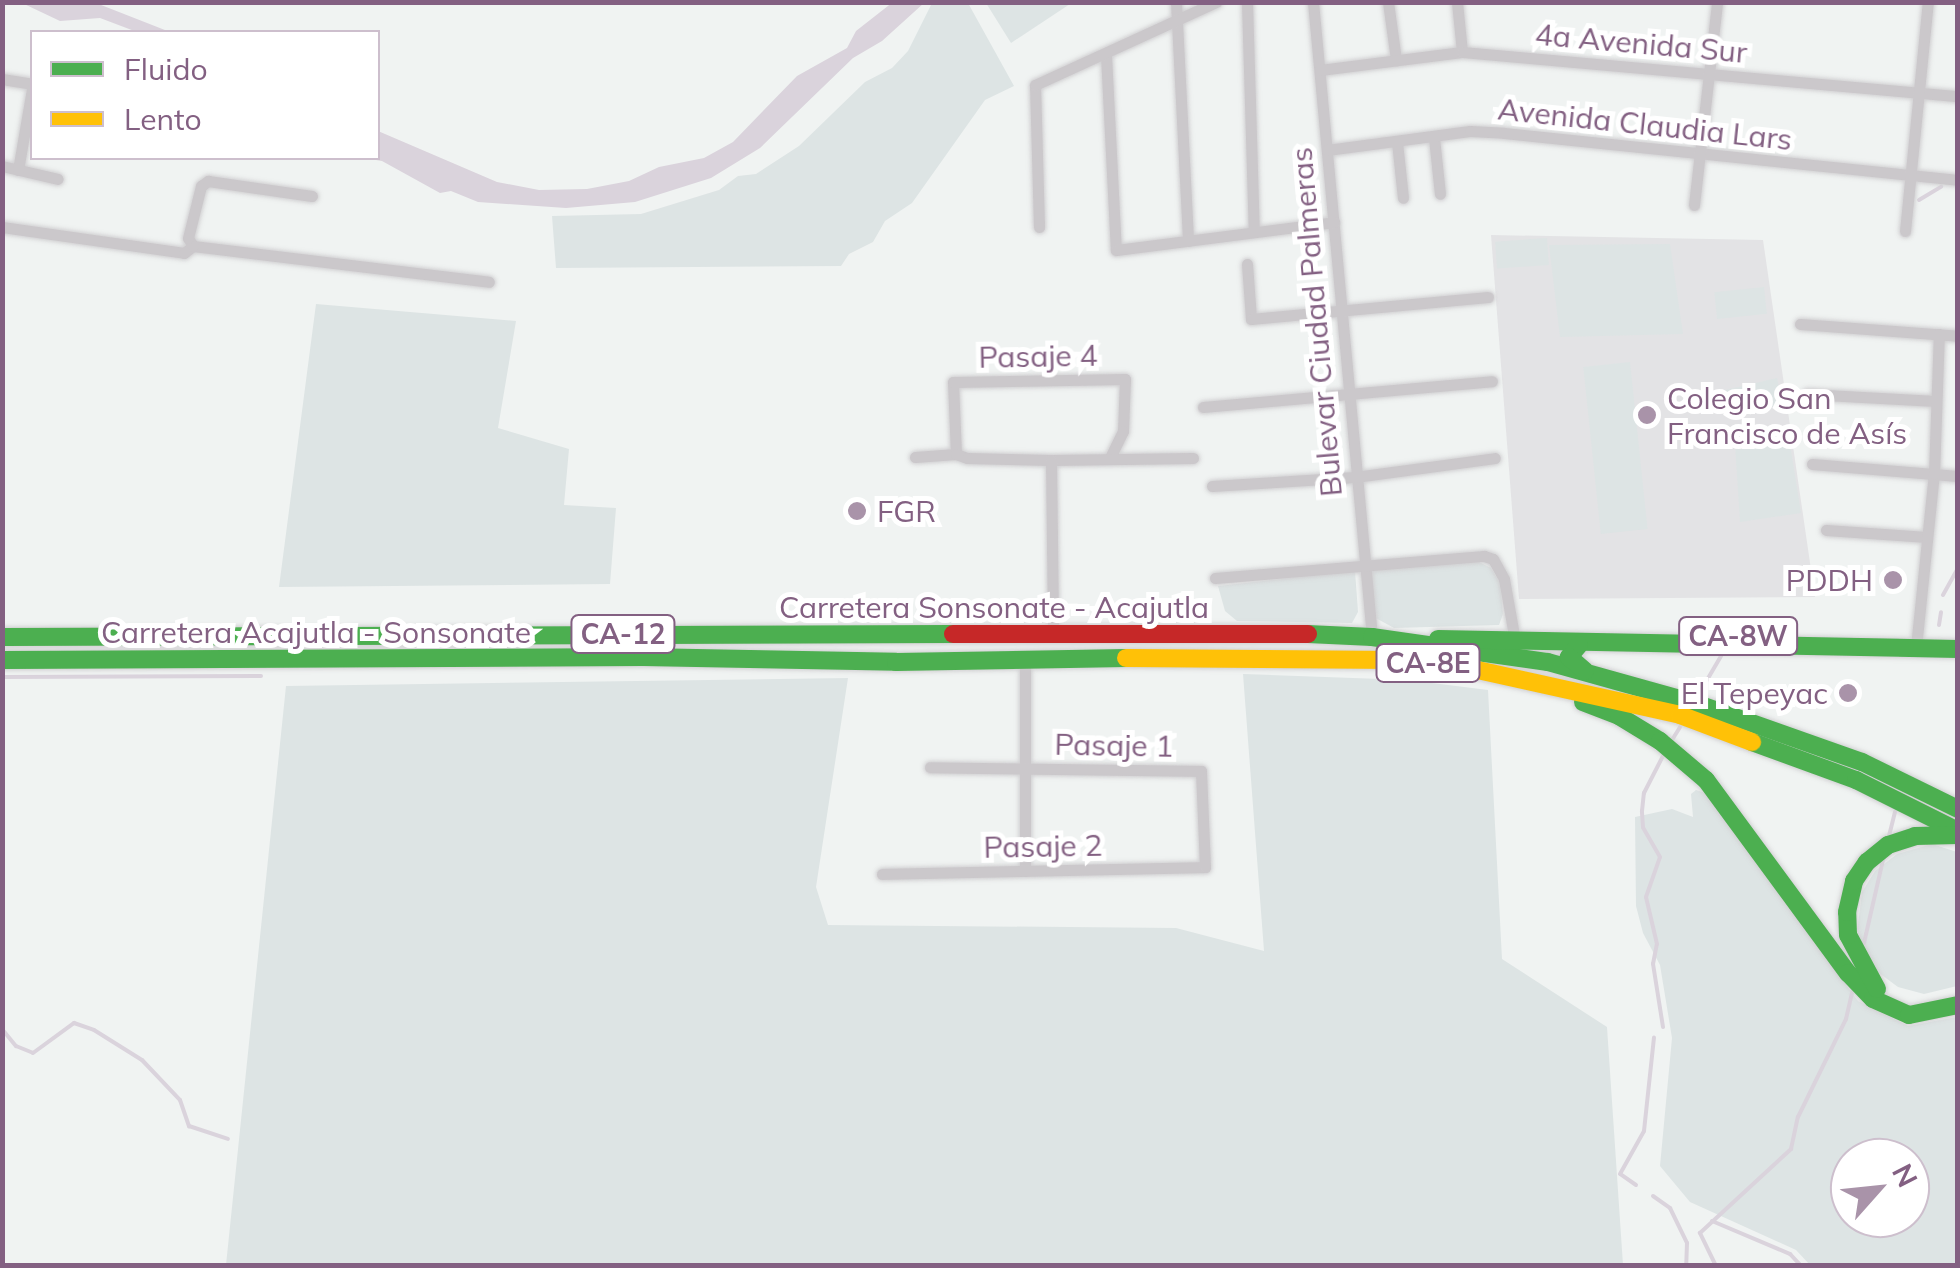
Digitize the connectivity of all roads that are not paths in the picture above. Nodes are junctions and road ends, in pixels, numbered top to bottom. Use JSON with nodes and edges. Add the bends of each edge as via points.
{"nodes":[{"id":1,"x":1176,"y":2,"type":"edge"},
{"id":2,"x":1216,"y":2,"type":"edge"},
{"id":3,"x":1247,"y":2,"type":"edge"},
{"id":4,"x":1314,"y":2,"type":"edge"},
{"id":5,"x":1388,"y":2,"type":"edge"},
{"id":6,"x":1457,"y":2,"type":"edge"},
{"id":7,"x":1717,"y":2,"type":"edge"},
{"id":8,"x":1928,"y":2,"type":"edge"},
{"id":9,"x":1174,"y":22,"type":"junction"},
{"id":10,"x":1462,"y":52,"type":"junction"},
{"id":11,"x":1106,"y":55,"type":"junction"},
{"id":12,"x":1396,"y":60,"type":"junction"},
{"id":13,"x":1320,"y":70,"type":"junction"},
{"id":14,"x":1707,"y":74,"type":"junction"},
{"id":15,"x":2,"y":79,"type":"edge"},
{"id":16,"x":30,"y":86,"type":"edge"},
{"id":17,"x":1919,"y":92,"type":"junction"},
{"id":18,"x":1958,"y":96,"type":"edge"},
{"id":19,"x":30,"y":98,"type":"edge"},
{"id":20,"x":1434,"y":138,"type":"junction"},
{"id":21,"x":1397,"y":142,"type":"junction"},
{"id":22,"x":1327,"y":150,"type":"junction"},
{"id":23,"x":1696,"y":156,"type":"junction"},
{"id":24,"x":2,"y":166,"type":"edge"},
{"id":25,"x":18,"y":170,"type":"junction"},
{"id":26,"x":1911,"y":176,"type":"junction"},
{"id":27,"x":58,"y":179,"type":"dead end"},
{"id":28,"x":1958,"y":180,"type":"edge"},
{"id":29,"x":1440,"y":194,"type":"dead end"},
{"id":30,"x":312,"y":196,"type":"dead end"},
{"id":31,"x":1403,"y":198,"type":"dead end"},
{"id":32,"x":1694,"y":205,"type":"dead end"},
{"id":33,"x":1334,"y":222,"type":"junction"},
{"id":34,"x":2,"y":227,"type":"edge"},
{"id":35,"x":1039,"y":228,"type":"dead end"},
{"id":36,"x":1906,"y":231,"type":"dead end"},
{"id":37,"x":1254,"y":232,"type":"junction"},
{"id":38,"x":1188,"y":241,"type":"junction"},
{"id":39,"x":192,"y":246,"type":"junction"},
{"id":40,"x":1247,"y":264,"type":"dead end"},
{"id":41,"x":489,"y":282,"type":"dead end"},
{"id":42,"x":1488,"y":297,"type":"dead end"},
{"id":43,"x":1342,"y":312,"type":"junction"},
{"id":44,"x":1800,"y":324,"type":"dead end"},
{"id":45,"x":1939,"y":334,"type":"junction"},
{"id":46,"x":1958,"y":336,"type":"edge"},
{"id":47,"x":1492,"y":380,"type":"dead end"},
{"id":48,"x":1348,"y":394,"type":"junction"},
{"id":49,"x":1807,"y":394,"type":"dead end"},
{"id":50,"x":1936,"y":401,"type":"junction"},
{"id":51,"x":1203,"y":407,"type":"dead end"},
{"id":52,"x":956,"y":454,"type":"junction"},
{"id":53,"x":914,"y":457,"type":"dead end"},
{"id":54,"x":1110,"y":458,"type":"junction"},
{"id":55,"x":1193,"y":458,"type":"dead end"},
{"id":56,"x":1495,"y":458,"type":"dead end"},
{"id":57,"x":1051,"y":460,"type":"junction"},
{"id":58,"x":1812,"y":464,"type":"dead end"},
{"id":59,"x":1934,"y":474,"type":"junction"},
{"id":60,"x":1958,"y":476,"type":"edge"},
{"id":61,"x":1355,"y":477,"type":"junction"},
{"id":62,"x":1212,"y":486,"type":"dead end"},
{"id":63,"x":1826,"y":530,"type":"dead end"},
{"id":64,"x":1928,"y":537,"type":"junction"},
{"id":65,"x":1362,"y":564,"type":"junction"},
{"id":66,"x":1215,"y":578,"type":"dead end"},
{"id":67,"x":1243,"y":634,"type":"joint"},
{"id":68,"x":1052,"y":636,"type":"junction"},
{"id":69,"x":2,"y":637,"type":"edge"},
{"id":70,"x":1372,"y":637,"type":"junction"},
{"id":71,"x":1958,"y":639,"type":"edge"},
{"id":72,"x":1517,"y":641,"type":"junction"},
{"id":73,"x":1917,"y":643,"type":"junction"},
{"id":74,"x":1579,"y":644,"type":"junction"},
{"id":75,"x":1958,"y":649,"type":"edge"},
{"id":76,"x":1230,"y":656,"type":"joint"},
{"id":77,"x":2,"y":660,"type":"edge"},
{"id":78,"x":1025,"y":660,"type":"junction"},
{"id":79,"x":1416,"y":662,"type":"junction"},
{"id":80,"x":1592,"y":674,"type":"junction"},
{"id":81,"x":930,"y":767,"type":"dead end"},
{"id":82,"x":1025,"y":768,"type":"junction"},
{"id":83,"x":1958,"y":809,"type":"edge"},
{"id":84,"x":1958,"y":833,"type":"edge"},
{"id":85,"x":1206,"y":867,"type":"joint"},
{"id":86,"x":1026,"y":871,"type":"junction"},
{"id":87,"x":882,"y":874,"type":"dead end"},
{"id":88,"x":1958,"y":995,"type":"edge"},
{"id":89,"x":1958,"y":1005,"type":"edge"}],
"edges":[{"from":1,"to":9,"type":"street"},
{"from":2,"to":9,"type":"street"},
{"from":3,"to":37,"type":"street"},
{"from":4,"to":13,"type":"street","name":"Bulevar Ciudad Palmeras"},
{"from":5,"to":12,"type":"street"},
{"from":6,"to":10,"type":"street"},
{"from":7,"to":14,"type":"street"},
{"from":8,"to":17,"type":"street"},
{"from":9,"to":11,"type":"street"},
{"from":9,"to":38,"type":"street"},
{"from":10,"to":12,"type":"street","name":"4a Avenida Sur"},
{"from":10,"to":14,"type":"street","name":"4a Avenida Sur"},
{"from":11,"to":35,"type":"street","via":[[1035,85]]},
{"from":11,"to":38,"type":"street","via":[[1116,250]]},
{"from":12,"to":13,"type":"street","name":"4a Avenida Sur"},
{"from":13,"to":22,"type":"street","name":"Bulevar Ciudad Palmeras"},
{"from":14,"to":17,"type":"street","name":"4a Avenida Sur"},
{"from":14,"to":23,"type":"street"},
{"from":15,"to":16,"type":"street"},
{"from":17,"to":18,"type":"street","name":"4a Avenida Sur"},
{"from":17,"to":26,"type":"street"},
{"from":19,"to":25,"type":"street"},
{"from":20,"to":21,"type":"street","name":"Avenida Claudia Lars"},
{"from":20,"to":23,"type":"street","name":"Avenida Claudia Lars","via":[[1504,133]]},
{"from":20,"to":29,"type":"street"},
{"from":21,"to":22,"type":"street","name":"Avenida Claudia Lars"},
{"from":21,"to":31,"type":"street"},
{"from":22,"to":33,"type":"street","name":"Bulevar Ciudad Palmeras"},
{"from":23,"to":26,"type":"street","name":"Avenida Claudia Lars"},
{"from":23,"to":32,"type":"street"},
{"from":24,"to":25,"type":"street"},
{"from":25,"to":27,"type":"street"},
{"from":26,"to":28,"type":"street","name":"Avenida Claudia Lars"},
{"from":26,"to":36,"type":"street"},
{"from":30,"to":39,"type":"street","via":[[208,182],[201,186],[188,238]]},
{"from":33,"to":37,"type":"street"},
{"from":33,"to":43,"type":"street","name":"Bulevar Ciudad Palmeras"},
{"from":34,"to":39,"type":"street","via":[[184,253]]},
{"from":37,"to":38,"type":"street"},
{"from":39,"to":41,"type":"street"},
{"from":40,"to":43,"type":"street","via":[[1252,319]]},
{"from":42,"to":43,"type":"street"},
{"from":43,"to":48,"type":"street","name":"Bulevar Ciudad Palmeras"},
{"from":44,"to":45,"type":"street"},
{"from":45,"to":46,"type":"street"},
{"from":45,"to":50,"type":"street"},
{"from":47,"to":48,"type":"street"},
{"from":48,"to":51,"type":"street"},
{"from":48,"to":61,"type":"street","name":"Bulevar Ciudad Palmeras"},
{"from":49,"to":50,"type":"street"},
{"from":50,"to":59,"type":"street"},
{"from":52,"to":53,"type":"street"},
{"from":52,"to":54,"type":"street","name":"Pasaje 4","via":[[952,382],[1125,379],[1123,431]]},
{"from":52,"to":57,"type":"street"},
{"from":54,"to":55,"type":"street"},
{"from":54,"to":57,"type":"street"},
{"from":56,"to":61,"type":"street"},
{"from":57,"to":68,"type":"street"},
{"from":58,"to":59,"type":"street"},
{"from":59,"to":60,"type":"street"},
{"from":59,"to":64,"type":"street"},
{"from":61,"to":62,"type":"street"},
{"from":61,"to":65,"type":"street","name":"Bulevar Ciudad Palmeras"},
{"from":63,"to":64,"type":"street"},
{"from":64,"to":73,"type":"street"},
{"from":65,"to":66,"type":"street"},
{"from":65,"to":70,"type":"street","name":"Bulevar Ciudad Palmeras"},
{"from":65,"to":72,"type":"street","via":[[1484,556],[1504,579]]},
{"from":67,"to":68,"type":"main road","name":"Carretera Sonsonate - Acajutla","number":"CA-12"},
{"from":67,"to":70,"type":"main road","name":"Carretera Sonsonate - Acajutla","number":"CA-8E"},
{"from":68,"to":69,"type":"main road","name":"Carretera Sonsonate - Acajutla","number":"CA-12"},
{"from":70,"to":72,"type":"main road","number":"CA-8W"},
{"from":70,"to":80,"type":"main road","name":"Carretera Sonsonate - Acajutla","number":"CA-8E"},
{"from":71,"to":73,"type":"main road","number":"CA-8W"},
{"from":72,"to":73,"type":"main road","number":"CA-8W","via":[[1591,635]]},
{"from":72,"to":74,"type":"main road","number":"CA-8W"},
{"from":73,"to":74,"type":"main road","number":"CA-8W"},
{"from":73,"to":75,"type":"main road","number":"CA-8W"},
{"from":74,"to":80,"type":"main road","via":[[1569,657]]},
{"from":76,"to":78,"type":"main road","name":"Carretera Acajutla - Sonsonate","number":"CA-12"},
{"from":76,"to":79,"type":"main road","name":"Carretera Sonsonate - Acajutla","number":"CA-8E"},
{"from":77,"to":78,"type":"main road","name":"Carretera Acajutla - Sonsonate","number":"CA-12"},
{"from":78,"to":82,"type":"street"},
{"from":79,"to":84,"type":"main road","name":"Carretera Sonsonate - Acajutla","number":"CA-8E","via":[[1680,714],[1856,780]]},
{"from":79,"to":89,"type":"main road","via":[[1567,696],[1648,734],[1706,780],[1873,999],[1909,1015]]},
{"from":80,"to":83,"type":"main road","name":"Carretera Sonsonate - Acajutla","number":"CA-8E","via":[[1780,730]]},
{"from":81,"to":82,"type":"street","name":"Pasaje 1"},
{"from":82,"to":85,"type":"street","name":"Pasaje 1","via":[[1201,771]]},
{"from":82,"to":86,"type":"street"},
{"from":84,"to":88,"type":"main road","via":[[1915,836],[1881,850],[1854,881],[1847,912],[1853,948],[1878,990],[1910,1003]]},
{"from":85,"to":86,"type":"street","name":"Pasaje 2"},
{"from":86,"to":87,"type":"street","name":"Pasaje 2"}]}
